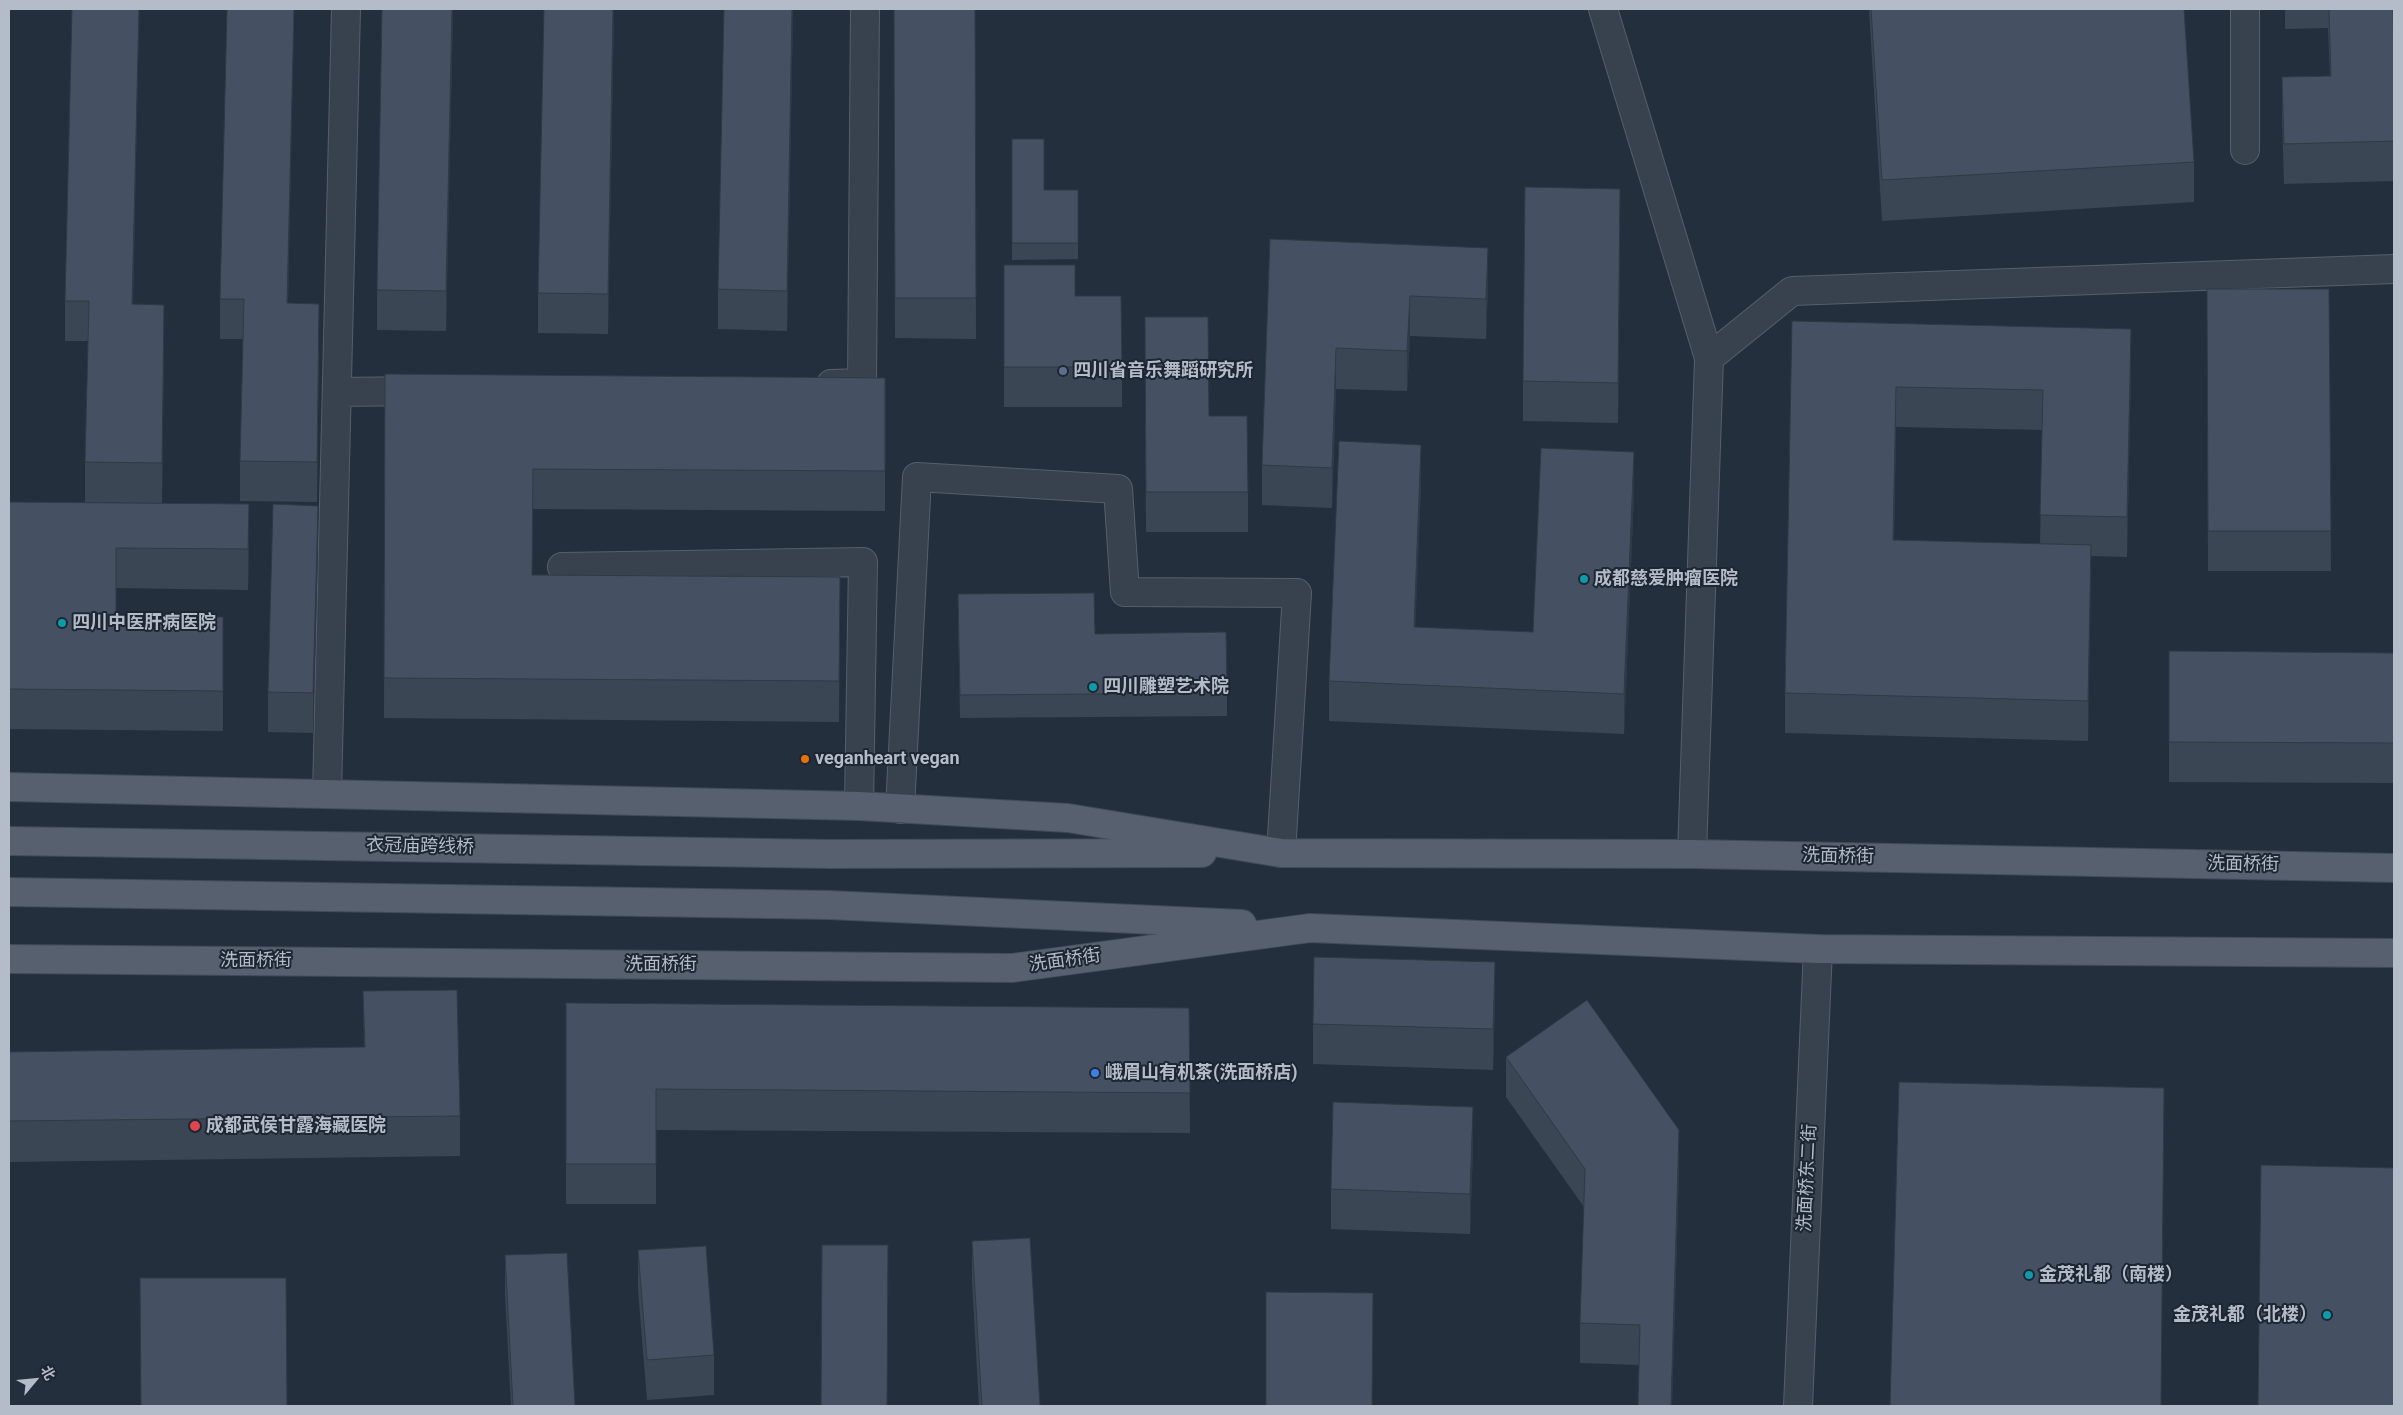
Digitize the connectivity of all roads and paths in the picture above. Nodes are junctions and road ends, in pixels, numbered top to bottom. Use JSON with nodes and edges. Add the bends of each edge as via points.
{"nodes":[{"id":1,"x":346,"y":9,"type":"edge"},
{"id":2,"x":865,"y":9,"type":"edge"},
{"id":3,"x":1603,"y":9,"type":"edge"},
{"id":4,"x":2245,"y":9,"type":"edge"},
{"id":5,"x":2245,"y":150,"type":"dead end"},
{"id":6,"x":2394,"y":269,"type":"edge"},
{"id":7,"x":1709,"y":358,"type":"junction"},
{"id":8,"x":802,"y":384,"type":"edge"},
{"id":9,"x":446,"y":390,"type":"edge"},
{"id":10,"x":337,"y":392,"type":"junction"},
{"id":11,"x":562,"y":566,"type":"dead end"},
{"id":12,"x":9,"y":787,"type":"edge"},
{"id":13,"x":327,"y":794,"type":"junction"},
{"id":14,"x":859,"y":806,"type":"junction"},
{"id":15,"x":900,"y":809,"type":"junction"},
{"id":16,"x":9,"y":840,"type":"edge"},
{"id":17,"x":1281,"y":853,"type":"junction"},
{"id":18,"x":830,"y":854,"type":"joint"},
{"id":19,"x":1692,"y":854,"type":"junction"},
{"id":20,"x":2394,"y":868,"type":"edge"},
{"id":21,"x":9,"y":892,"type":"edge"},
{"id":22,"x":1310,"y":928,"type":"junction"},
{"id":23,"x":1818,"y":949,"type":"junction"},
{"id":24,"x":2394,"y":953,"type":"edge"},
{"id":25,"x":9,"y":959,"type":"edge"},
{"id":26,"x":1798,"y":1406,"type":"edge"}],
"edges":[{"from":1,"to":10,"type":"street"},
{"from":2,"to":8,"type":"street","via":[[862,383]]},
{"from":3,"to":7,"type":"street"},
{"from":4,"to":5,"type":"street"},
{"from":6,"to":7,"type":"street","via":[[1792,291]]},
{"from":7,"to":19,"type":"street"},
{"from":9,"to":10,"type":"street"},
{"from":10,"to":13,"type":"street"},
{"from":11,"to":14,"type":"street","via":[[862,562]]},
{"from":12,"to":13,"type":"main road","name":"洗面桥街"},
{"from":13,"to":14,"type":"main road","name":"洗面桥街"},
{"from":14,"to":15,"type":"main road","name":"洗面桥街"},
{"from":15,"to":17,"type":"main road","name":"洗面桥街","via":[[1068,818]]},
{"from":15,"to":17,"type":"street","via":[[917,477],[1118,489],[1125,592],[1296,593]]},
{"from":16,"to":18,"type":"main road","name":"衣冠庙跨线桥"},
{"from":17,"to":18,"type":"main road","name":"洗面桥街"},
{"from":17,"to":19,"type":"main road","name":"洗面桥街"},
{"from":19,"to":20,"type":"main road","name":"洗面桥街"},
{"from":21,"to":22,"type":"main road","name":"洗面桥街","via":[[829,905]]},
{"from":22,"to":23,"type":"main road","name":"洗面桥街"},
{"from":22,"to":25,"type":"main road","name":"洗面桥街","via":[[1012,968]]},
{"from":23,"to":24,"type":"main road","name":"洗面桥街"},
{"from":23,"to":26,"type":"street","name":"洗面桥东二街"}]}
